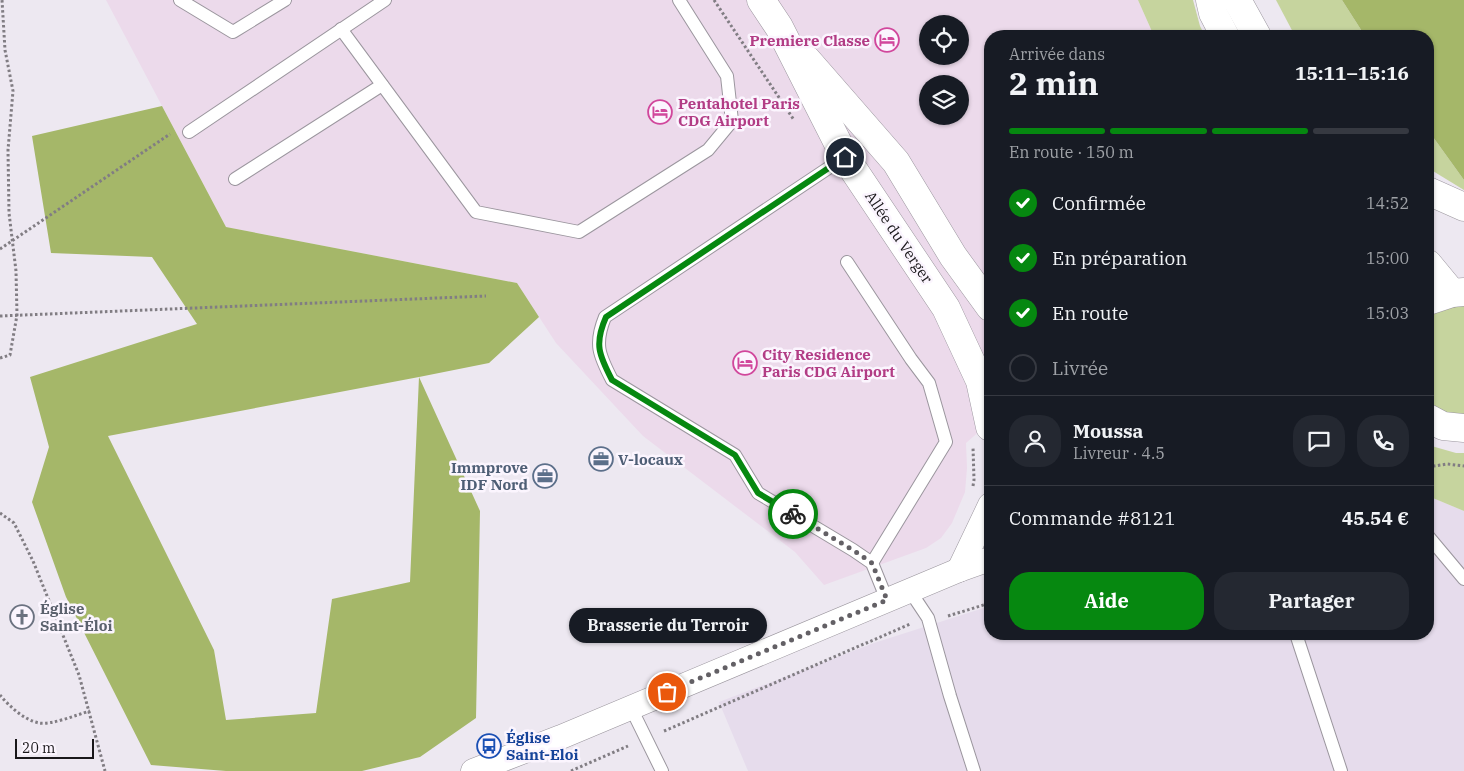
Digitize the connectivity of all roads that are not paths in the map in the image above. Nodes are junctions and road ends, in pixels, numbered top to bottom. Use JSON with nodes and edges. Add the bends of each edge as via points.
{"nodes":[{"id":1,"x":180,"y":0,"type":"edge"},
{"id":2,"x":285,"y":0,"type":"edge"},
{"id":3,"x":385,"y":0,"type":"edge"},
{"id":4,"x":679,"y":0,"type":"edge"},
{"id":5,"x":761,"y":0,"type":"edge"},
{"id":6,"x":1210,"y":0,"type":"edge"},
{"id":7,"x":1238,"y":0,"type":"edge"},
{"id":8,"x":779,"y":27,"type":"junction"},
{"id":9,"x":341,"y":29,"type":"junction"},
{"id":10,"x":1223,"y":30,"type":"edge"},
{"id":11,"x":1254,"y":30,"type":"edge"},
{"id":12,"x":382,"y":85,"type":"junction"},
{"id":13,"x":188,"y":132,"type":"dead end"},
{"id":14,"x":845,"y":157,"type":"junction"},
{"id":15,"x":235,"y":179,"type":"dead end"},
{"id":16,"x":1434,"y":193,"type":"edge"},
{"id":17,"x":1464,"y":207,"type":"edge"},
{"id":18,"x":846,"y":262,"type":"dead end"},
{"id":19,"x":1434,"y":273,"type":"edge"},
{"id":20,"x":1448,"y":295,"type":"edge"},
{"id":21,"x":984,"y":299,"type":"edge"},
{"id":22,"x":984,"y":399,"type":"edge"},
{"id":23,"x":1434,"y":421,"type":"edge"},
{"id":24,"x":1464,"y":428,"type":"edge"},
{"id":25,"x":984,"y":518,"type":"edge"},
{"id":26,"x":1434,"y":543,"type":"edge"},
{"id":27,"x":984,"y":561,"type":"edge"},
{"id":28,"x":872,"y":563,"type":"junction"},
{"id":29,"x":960,"y":570,"type":"junction"},
{"id":30,"x":1464,"y":579,"type":"edge"},
{"id":31,"x":910,"y":591,"type":"junction"},
{"id":32,"x":887,"y":600,"type":"junction"},
{"id":33,"x":1298,"y":640,"type":"edge"},
{"id":34,"x":631,"y":708,"type":"junction"},
{"id":35,"x":486,"y":769,"type":"edge"},
{"id":36,"x":662,"y":771,"type":"edge"},
{"id":37,"x":974,"y":771,"type":"edge"},
{"id":38,"x":1341,"y":771,"type":"edge"}],
"edges":[{"from":1,"to":2,"type":"lane","via":[[233,32]]},
{"from":3,"to":9,"type":"lane"},
{"from":4,"to":12,"type":"lane","via":[[727,76],[732,121],[708,150],[579,232],[476,212]]},
{"from":5,"to":8,"type":"main road","name":"Allée du Verger"},
{"from":6,"to":10,"type":"main road"},
{"from":7,"to":11,"type":"main road"},
{"from":8,"to":14,"type":"main road","name":"Allée du Verger"},
{"from":8,"to":21,"type":"main road","name":"Allée du Verger","via":[[896,162],[953,256]]},
{"from":9,"to":12,"type":"lane"},
{"from":9,"to":13,"type":"lane"},
{"from":12,"to":15,"type":"lane"},
{"from":14,"to":22,"type":"main road","name":"Allée du Verger","via":[[946,308],[980,381]]},
{"from":14,"to":28,"type":"lane","via":[[606,317],[599,332],[598,347],[612,380],[735,455],[758,493]]},
{"from":16,"to":17,"type":"main road"},
{"from":18,"to":28,"type":"lane","via":[[929,383],[946,442]]},
{"from":19,"to":20,"type":"main road"},
{"from":23,"to":24,"type":"main road","via":[[1443,426]]},
{"from":25,"to":29,"type":"street"},
{"from":26,"to":30,"type":"lane"},
{"from":27,"to":29,"type":"street"},
{"from":28,"to":32,"type":"lane"},
{"from":29,"to":31,"type":"street"},
{"from":31,"to":32,"type":"street"},
{"from":31,"to":37,"type":"lane","via":[[928,618]]},
{"from":32,"to":34,"type":"street"},
{"from":33,"to":38,"type":"lane"},
{"from":34,"to":35,"type":"street"},
{"from":34,"to":36,"type":"lane"}]}
